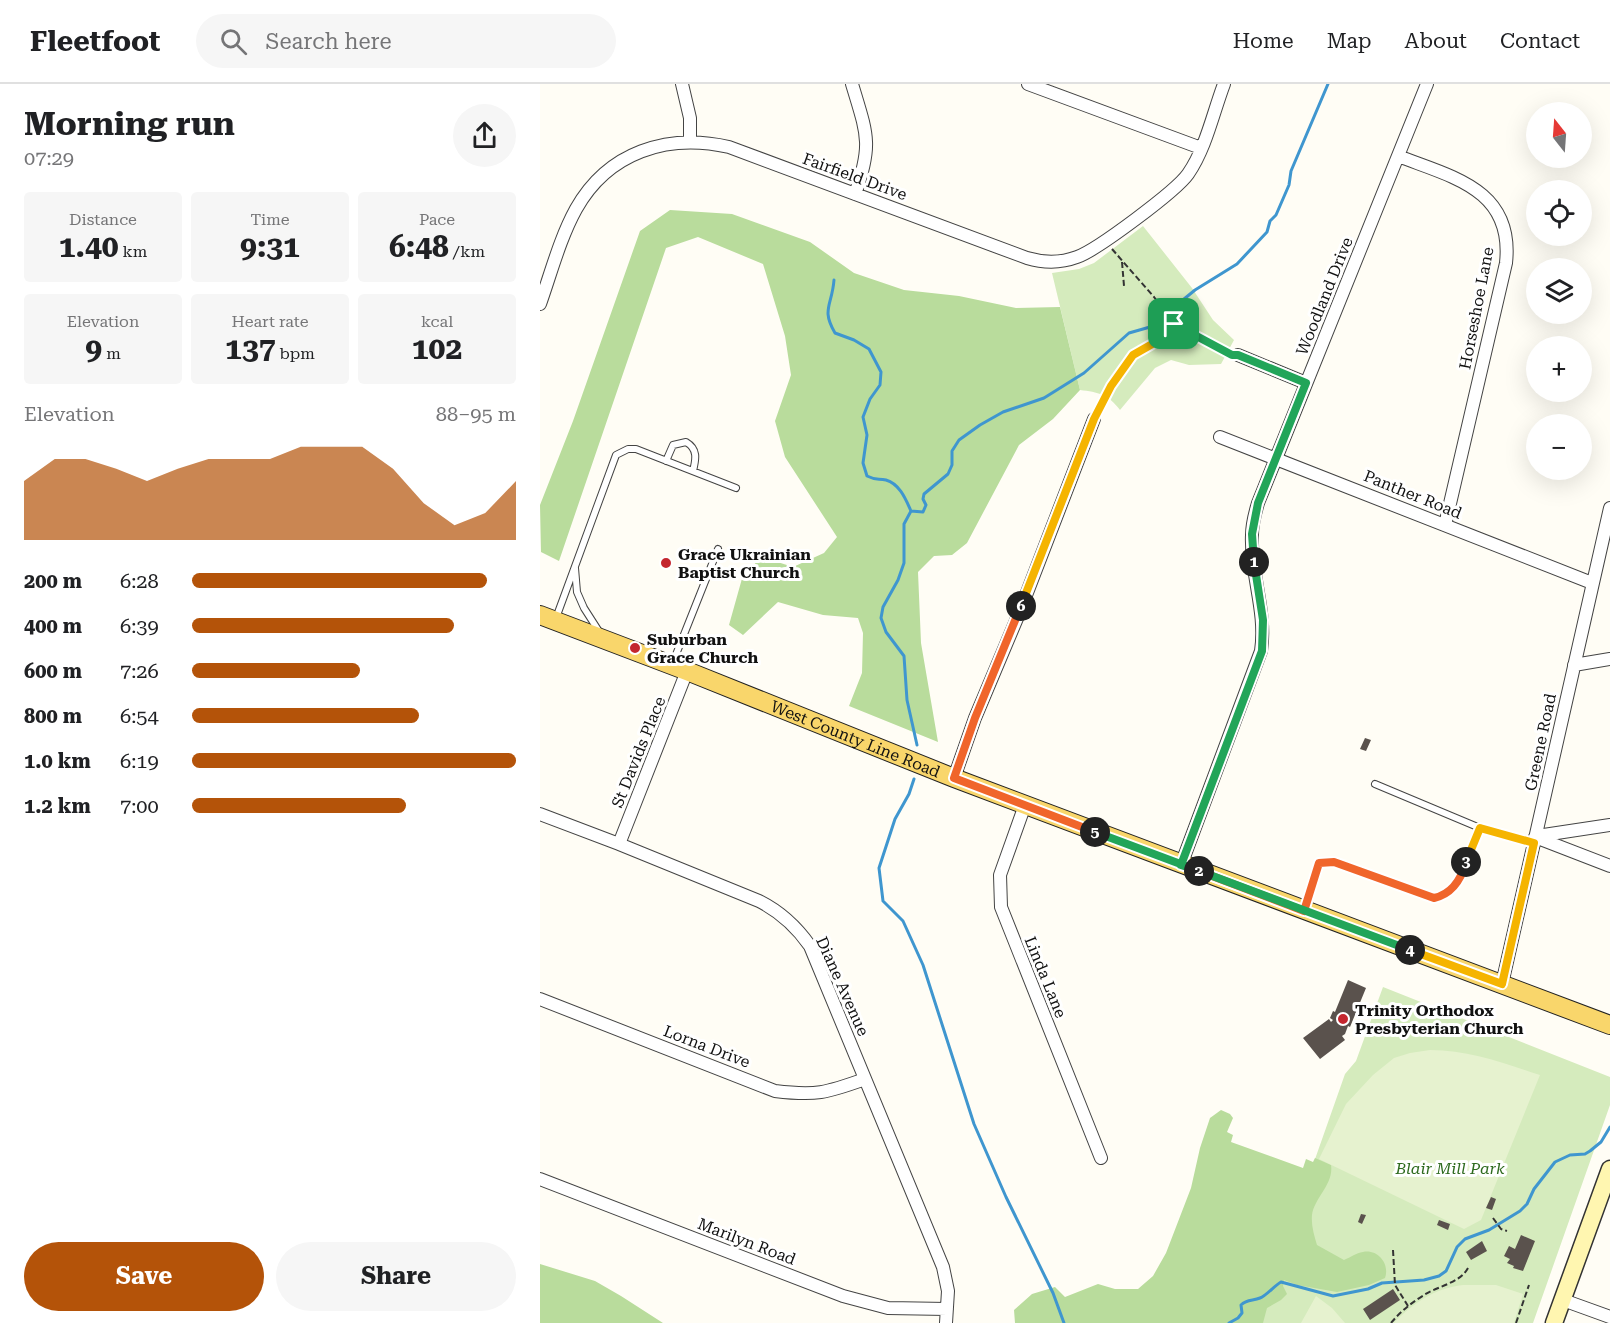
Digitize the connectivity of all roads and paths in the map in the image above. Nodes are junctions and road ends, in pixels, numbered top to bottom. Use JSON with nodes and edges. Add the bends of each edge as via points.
{"nodes":[{"id":1,"x":682,"y":84,"type":"edge"},
{"id":2,"x":852,"y":84,"type":"edge"},
{"id":3,"x":1028,"y":84,"type":"edge"},
{"id":4,"x":1224,"y":84,"type":"edge"},
{"id":5,"x":1427,"y":84,"type":"edge"},
{"id":6,"x":690,"y":141,"type":"junction"},
{"id":7,"x":1201,"y":148,"type":"junction"},
{"id":8,"x":1398,"y":156,"type":"junction"},
{"id":9,"x":855,"y":194,"type":"junction"},
{"id":10,"x":1104,"y":240,"type":"junction"},
{"id":11,"x":1122,"y":261,"type":"junction"},
{"id":12,"x":1124,"y":286,"type":"dead end"},
{"id":13,"x":540,"y":304,"type":"edge"},
{"id":14,"x":1174,"y":324,"type":"junction"},
{"id":15,"x":1238,"y":355,"type":"joint"},
{"id":16,"x":1306,"y":383,"type":"junction"},
{"id":17,"x":1094,"y":419,"type":"joint"},
{"id":18,"x":1220,"y":437,"type":"dead end"},
{"id":19,"x":1276,"y":458,"type":"junction"},
{"id":20,"x":666,"y":461,"type":"junction"},
{"id":21,"x":693,"y":471,"type":"junction"},
{"id":22,"x":736,"y":488,"type":"dead end"},
{"id":23,"x":1610,"y":509,"type":"edge"},
{"id":24,"x":1445,"y":525,"type":"junction"},
{"id":25,"x":718,"y":549,"type":"dead end"},
{"id":26,"x":574,"y":565,"type":"junction"},
{"id":27,"x":1592,"y":583,"type":"junction"},
{"id":28,"x":547,"y":618,"type":"edge"},
{"id":29,"x":606,"y":640,"type":"junction"},
{"id":30,"x":1610,"y":659,"type":"edge"},
{"id":31,"x":1574,"y":664,"type":"junction"},
{"id":32,"x":679,"y":669,"type":"junction"},
{"id":33,"x":954,"y":778,"type":"junction"},
{"id":34,"x":1375,"y":784,"type":"dead end"},
{"id":35,"x":1025,"y":805,"type":"junction"},
{"id":36,"x":540,"y":814,"type":"edge"},
{"id":37,"x":1610,"y":825,"type":"edge"},
{"id":38,"x":1480,"y":828,"type":"junction"},
{"id":39,"x":1535,"y":840,"type":"junction"},
{"id":40,"x":619,"y":844,"type":"junction"},
{"id":41,"x":1181,"y":865,"type":"junction"},
{"id":42,"x":1610,"y":866,"type":"edge"},
{"id":43,"x":1304,"y":911,"type":"junction"},
{"id":44,"x":1502,"y":984,"type":"junction"},
{"id":45,"x":540,"y":999,"type":"edge"},
{"id":46,"x":1610,"y":1024,"type":"edge"},
{"id":47,"x":865,"y":1079,"type":"junction"},
{"id":48,"x":1101,"y":1158,"type":"dead end"},
{"id":49,"x":1610,"y":1169,"type":"edge"},
{"id":50,"x":540,"y":1179,"type":"edge"},
{"id":51,"x":1607,"y":1187,"type":"edge"},
{"id":52,"x":1494,"y":1219,"type":"dead end"},
{"id":53,"x":1507,"y":1232,"type":"dead end"},
{"id":54,"x":1393,"y":1250,"type":"dead end"},
{"id":55,"x":1468,"y":1268,"type":"dead end"},
{"id":56,"x":1529,"y":1285,"type":"dead end"},
{"id":57,"x":1563,"y":1299,"type":"junction"},
{"id":58,"x":1408,"y":1307,"type":"junction"},
{"id":59,"x":947,"y":1309,"type":"junction"},
{"id":60,"x":1610,"y":1317,"type":"edge"},
{"id":61,"x":946,"y":1323,"type":"edge"},
{"id":62,"x":1390,"y":1323,"type":"edge"},
{"id":63,"x":1516,"y":1323,"type":"edge"},
{"id":64,"x":1554,"y":1323,"type":"edge"}],
"edges":[{"from":1,"to":6,"type":"street","via":[[690,118]]},
{"from":2,"to":9,"type":"street","via":[[867,142],[864,170]]},
{"from":3,"to":7,"type":"street"},
{"from":4,"to":7,"type":"street","name":"Fairfield Drive"},
{"from":5,"to":8,"type":"street","name":"Woodland Drive"},
{"from":6,"to":9,"type":"street","name":"Fairfield Drive","via":[[729,147]]},
{"from":6,"to":13,"type":"street","name":"Fairfield Drive","via":[[636,153],[594,183],[575,211]]},
{"from":7,"to":10,"type":"street","name":"Fairfield Drive","via":[[1178,185]]},
{"from":8,"to":16,"type":"street","name":"Woodland Drive"},
{"from":8,"to":24,"type":"street","name":"Horseshoe Lane","via":[[1469,184],[1481,193],[1500,218],[1506,239],[1506,263]]},
{"from":9,"to":10,"type":"street","name":"Fairfield Drive","via":[[1037,261],[1070,260]]},
{"from":10,"to":11,"type":"path"},
{"from":11,"to":12,"type":"path"},
{"from":11,"to":14,"type":"path"},
{"from":14,"to":15,"type":"path","via":[[1214,347]]},
{"from":14,"to":17,"type":"path","via":[[1161,339],[1133,355]]},
{"from":15,"to":16,"type":"street"},
{"from":16,"to":19,"type":"street","name":"Woodland Drive"},
{"from":17,"to":33,"type":"street"},
{"from":18,"to":19,"type":"street","name":"Panther Road"},
{"from":19,"to":24,"type":"street","name":"Panther Road"},
{"from":19,"to":41,"type":"street","name":"Woodland Drive","via":[[1258,503],[1252,534],[1263,620],[1262,651]]},
{"from":20,"to":21,"type":"lane"},
{"from":20,"to":21,"type":"lane","via":[[673,445],[686,442],[696,453]]},
{"from":20,"to":26,"type":"lane","via":[[636,449],[616,455]]},
{"from":21,"to":22,"type":"lane"},
{"from":23,"to":27,"type":"street","name":"Greene Road"},
{"from":24,"to":27,"type":"street","name":"Panther Road"},
{"from":25,"to":32,"type":"lane"},
{"from":26,"to":28,"type":"lane"},
{"from":26,"to":29,"type":"lane","via":[[577,592]]},
{"from":27,"to":31,"type":"street","name":"Greene Road"},
{"from":28,"to":29,"type":"main road","name":"West County Line Road"},
{"from":29,"to":32,"type":"main road","name":"West County Line Road"},
{"from":30,"to":31,"type":"street"},
{"from":31,"to":39,"type":"street","name":"Greene Road"},
{"from":32,"to":33,"type":"main road","name":"West County Line Road"},
{"from":32,"to":40,"type":"street","name":"St Davids Place"},
{"from":33,"to":35,"type":"main road","name":"West County Line Road"},
{"from":34,"to":38,"type":"lane"},
{"from":35,"to":41,"type":"main road","name":"West County Line Road"},
{"from":35,"to":48,"type":"street","name":"Linda Lane","via":[[1000,875],[1001,907]]},
{"from":36,"to":40,"type":"street","name":"Diane Avenue"},
{"from":37,"to":39,"type":"street"},
{"from":38,"to":39,"type":"lane"},
{"from":38,"to":43,"type":"lane","via":[[1463,872],[1446,896],[1434,898],[1334,862],[1319,863]]},
{"from":39,"to":42,"type":"street"},
{"from":39,"to":44,"type":"street","name":"Greene Road"},
{"from":40,"to":47,"type":"street","name":"Diane Avenue","via":[[759,902],[787,918],[810,946]]},
{"from":41,"to":43,"type":"main road","name":"West County Line Road"},
{"from":43,"to":44,"type":"main road","name":"West County Line Road"},
{"from":44,"to":46,"type":"main road","name":"West County Line Road"},
{"from":45,"to":47,"type":"street","name":"Lorna Drive","via":[[775,1091],[821,1094]]},
{"from":47,"to":59,"type":"street","name":"Diane Avenue","via":[[943,1268]]},
{"from":49,"to":51,"type":"main road"},
{"from":50,"to":59,"type":"street","name":"Marilyn Road","via":[[843,1296],[888,1308]]},
{"from":51,"to":57,"type":"main road"},
{"from":52,"to":53,"type":"path"},
{"from":54,"to":58,"type":"path","via":[[1396,1289]]},
{"from":55,"to":58,"type":"path","via":[[1464,1275]]},
{"from":56,"to":63,"type":"path"},
{"from":57,"to":60,"type":"street"},
{"from":57,"to":64,"type":"main road"},
{"from":58,"to":62,"type":"path"},
{"from":59,"to":61,"type":"street","name":"Diane Avenue"}]}
